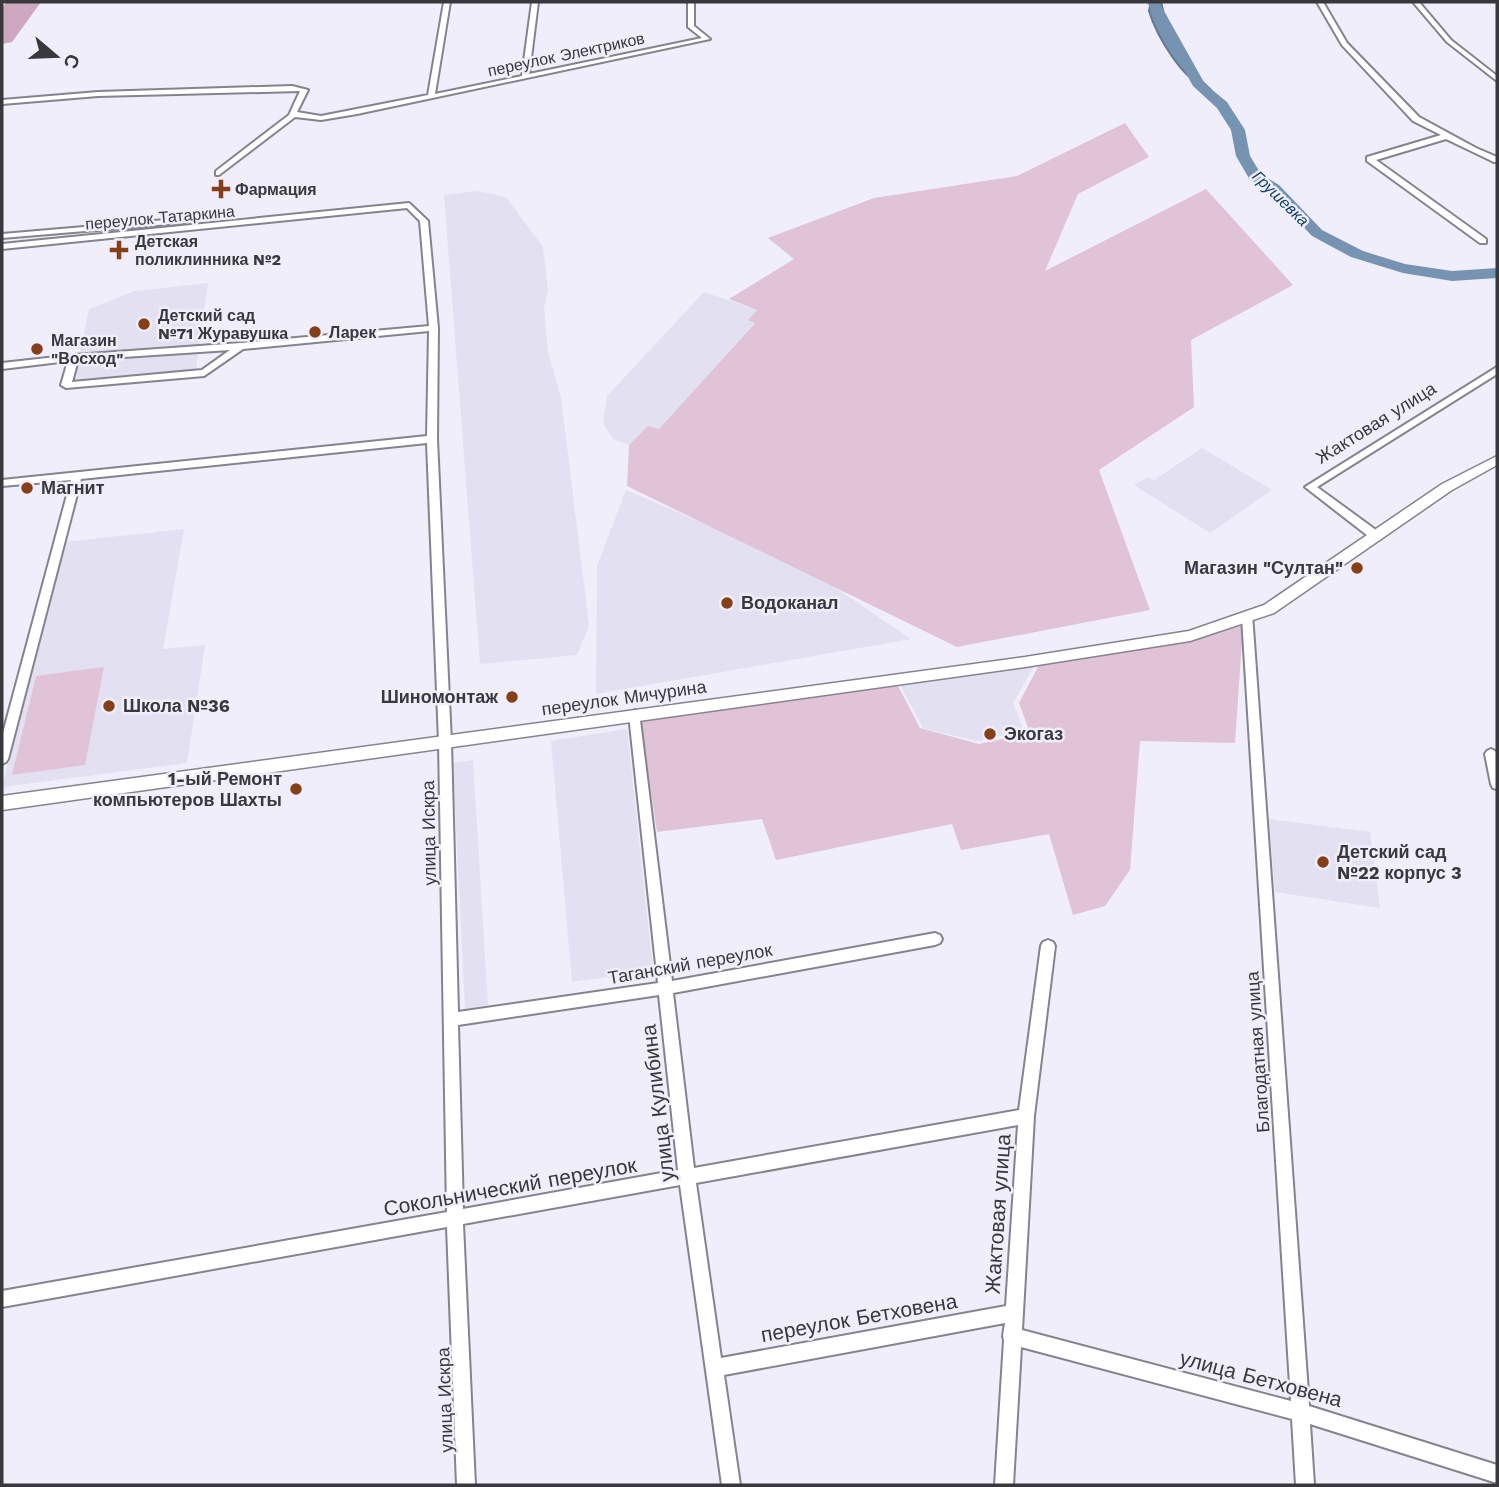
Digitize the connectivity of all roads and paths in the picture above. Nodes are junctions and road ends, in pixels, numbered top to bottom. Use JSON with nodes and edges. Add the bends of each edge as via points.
{"nodes":[{"id":1,"x":447,"y":2,"type":"edge"},
{"id":2,"x":535,"y":2,"type":"edge"},
{"id":3,"x":691,"y":2,"type":"edge"},
{"id":4,"x":1320,"y":2,"type":"edge"},
{"id":5,"x":1416,"y":2,"type":"edge"},
{"id":6,"x":525,"y":76,"type":"junction"},
{"id":7,"x":1497,"y":79,"type":"edge"},
{"id":8,"x":430,"y":95,"type":"junction"},
{"id":9,"x":2,"y":102,"type":"edge"},
{"id":10,"x":293,"y":114,"type":"junction"},
{"id":11,"x":1447,"y":136,"type":"junction"},
{"id":12,"x":1497,"y":160,"type":"edge"},
{"id":13,"x":219,"y":173,"type":"dead end"},
{"id":14,"x":391,"y":209,"type":"junction"},
{"id":15,"x":2,"y":236,"type":"edge"},
{"id":16,"x":1483,"y":242,"type":"dead end"},
{"id":17,"x":2,"y":246,"type":"edge"},
{"id":18,"x":434,"y":328,"type":"junction"},
{"id":19,"x":241,"y":346,"type":"junction"},
{"id":20,"x":74,"y":358,"type":"junction"},
{"id":21,"x":2,"y":366,"type":"edge"},
{"id":22,"x":1497,"y":370,"type":"edge"},
{"id":23,"x":432,"y":439,"type":"junction"},
{"id":24,"x":1497,"y":460,"type":"edge"},
{"id":25,"x":77,"y":476,"type":"junction"},
{"id":26,"x":2,"y":483,"type":"edge"},
{"id":27,"x":1377,"y":536,"type":"junction"},
{"id":28,"x":1248,"y":617,"type":"junction"},
{"id":29,"x":635,"y":715,"type":"junction"},
{"id":30,"x":444,"y":742,"type":"junction"},
{"id":31,"x":1491,"y":754,"type":"dead end"},
{"id":32,"x":2,"y":759,"type":"edge"},
{"id":33,"x":1497,"y":784,"type":"edge"},
{"id":34,"x":2,"y":803,"type":"edge"},
{"id":35,"x":935,"y":939,"type":"dead end"},
{"id":36,"x":1048,"y":946,"type":"dead end"},
{"id":37,"x":666,"y":988,"type":"junction"},
{"id":38,"x":450,"y":1020,"type":"junction"},
{"id":39,"x":1026,"y":1116,"type":"junction"},
{"id":40,"x":688,"y":1177,"type":"junction"},
{"id":41,"x":455,"y":1219,"type":"junction"},
{"id":42,"x":2,"y":1300,"type":"edge"},
{"id":43,"x":1013,"y":1313,"type":"junction"},
{"id":44,"x":1011,"y":1336,"type":"junction"},
{"id":45,"x":714,"y":1368,"type":"junction"},
{"id":46,"x":1300,"y":1412,"type":"junction"},
{"id":47,"x":1497,"y":1474,"type":"edge"},
{"id":48,"x":466,"y":1485,"type":"edge"},
{"id":49,"x":731,"y":1485,"type":"edge"},
{"id":50,"x":1004,"y":1485,"type":"edge"},
{"id":51,"x":1305,"y":1485,"type":"edge"}],
"edges":[{"from":1,"to":8,"type":"street"},
{"from":2,"to":6,"type":"street"},
{"from":3,"to":6,"type":"street","name":"переулок Электриков","via":[[691,27],[707,39]]},
{"from":4,"to":11,"type":"street","via":[[1344,44],[1416,119]]},
{"from":5,"to":7,"type":"street","via":[[1449,41]]},
{"from":6,"to":8,"type":"street","name":"переулок Электриков"},
{"from":8,"to":10,"type":"street","name":"переулок Электриков","via":[[321,118]]},
{"from":9,"to":10,"type":"street","via":[[300,88],[304,90]]},
{"from":10,"to":13,"type":"street"},
{"from":11,"to":12,"type":"street"},
{"from":11,"to":16,"type":"street","via":[[1370,159]]},
{"from":14,"to":15,"type":"street","name":"переулок Татаркина","via":[[367,203]]},
{"from":14,"to":17,"type":"street","name":"переулок Татаркина"},
{"from":14,"to":18,"type":"street","name":"улица Искра","via":[[409,205],[424,221]]},
{"from":18,"to":19,"type":"street"},
{"from":18,"to":23,"type":"street","name":"улица Искра"},
{"from":19,"to":20,"type":"street"},
{"from":19,"to":20,"type":"street","via":[[204,373],[66,385]]},
{"from":20,"to":21,"type":"street"},
{"from":22,"to":27,"type":"street","name":"Жактовая улица","via":[[1310,487]]},
{"from":23,"to":25,"type":"street"},
{"from":23,"to":30,"type":"street","name":"улица Искра"},
{"from":24,"to":27,"type":"main road","name":"переулок Мичурина","via":[[1447,487]]},
{"from":25,"to":26,"type":"street"},
{"from":25,"to":32,"type":"street"},
{"from":27,"to":28,"type":"main road","name":"переулок Мичурина","via":[[1269,609]]},
{"from":28,"to":29,"type":"main road","name":"переулок Мичурина","via":[[1177,638]]},
{"from":28,"to":46,"type":"street","name":"Благодатная улица"},
{"from":29,"to":30,"type":"main road","name":"переулок Мичурина"},
{"from":29,"to":37,"type":"street","name":"улица Кулибина"},
{"from":30,"to":34,"type":"main road","name":"переулок Мичурина"},
{"from":30,"to":38,"type":"street","name":"улица Искра"},
{"from":31,"to":33,"type":"street"},
{"from":35,"to":37,"type":"street","name":"Таганский переулок"},
{"from":36,"to":39,"type":"street","name":"Жактовая улица"},
{"from":37,"to":38,"type":"street","name":"Таганский переулок"},
{"from":37,"to":40,"type":"street","name":"улица Кулибина"},
{"from":38,"to":41,"type":"street","name":"улица Искра"},
{"from":39,"to":40,"type":"street","name":"Сокольнический переулок"},
{"from":39,"to":43,"type":"street","name":"Жактовая улица"},
{"from":40,"to":41,"type":"street","name":"Сокольнический переулок"},
{"from":40,"to":45,"type":"street","name":"улица Кулибина"},
{"from":41,"to":42,"type":"street","name":"Сокольнический переулок"},
{"from":41,"to":48,"type":"street","name":"улица Искра"},
{"from":43,"to":44,"type":"street","name":"Жактовая улица"},
{"from":43,"to":45,"type":"street","name":"переулок Бетховена"},
{"from":44,"to":46,"type":"street","name":"улица Бетховена"},
{"from":44,"to":50,"type":"street","name":"Жактовая улица"},
{"from":45,"to":49,"type":"street","name":"улица Кулибина"},
{"from":46,"to":47,"type":"street","name":"улица Бетховена"},
{"from":46,"to":51,"type":"street","name":"Благодатная улица"}]}
